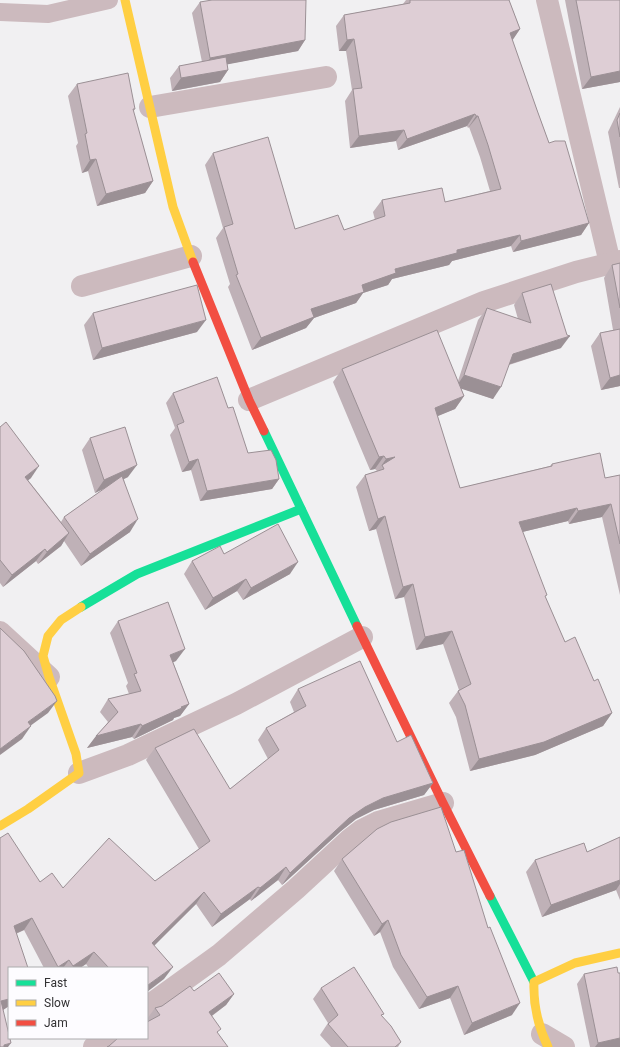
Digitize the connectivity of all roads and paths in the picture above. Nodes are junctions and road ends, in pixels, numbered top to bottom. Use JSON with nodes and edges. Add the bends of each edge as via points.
{"nodes":[{"id":1,"x":109,"y":0,"type":"edge"},
{"id":2,"x":125,"y":0,"type":"edge"},
{"id":3,"x":547,"y":0,"type":"edge"},
{"id":4,"x":0,"y":12,"type":"edge"},
{"id":5,"x":326,"y":77,"type":"dead end"},
{"id":6,"x":150,"y":107,"type":"junction"},
{"id":7,"x":191,"y":256,"type":"junction"},
{"id":8,"x":615,"y":262,"type":"edge"},
{"id":9,"x":82,"y":286,"type":"dead end"},
{"id":10,"x":249,"y":400,"type":"junction"},
{"id":11,"x":301,"y":509,"type":"junction"},
{"id":12,"x":0,"y":632,"type":"edge"},
{"id":13,"x":362,"y":637,"type":"junction"},
{"id":14,"x":49,"y":677,"type":"junction"},
{"id":15,"x":79,"y":773,"type":"junction"},
{"id":16,"x":443,"y":803,"type":"junction"},
{"id":17,"x":0,"y":826,"type":"edge"},
{"id":18,"x":620,"y":953,"type":"edge"},
{"id":19,"x":534,"y":982,"type":"junction"},
{"id":20,"x":148,"y":1006,"type":"edge"},
{"id":21,"x":104,"y":1039,"type":"edge"},
{"id":22,"x":545,"y":1040,"type":"edge"},
{"id":23,"x":94,"y":1047,"type":"edge"},
{"id":24,"x":564,"y":1047,"type":"edge"}],
"edges":[{"from":1,"to":4,"type":"lane","via":[[48,14]]},
{"from":2,"to":6,"type":"street"},
{"from":3,"to":8,"type":"street"},
{"from":5,"to":6,"type":"street"},
{"from":6,"to":7,"type":"street","via":[[173,207]]},
{"from":7,"to":9,"type":"street"},
{"from":7,"to":10,"type":"street"},
{"from":8,"to":10,"type":"street","via":[[484,302]]},
{"from":10,"to":11,"type":"street"},
{"from":11,"to":13,"type":"street"},
{"from":11,"to":14,"type":"street","via":[[137,574],[61,620],[48,636],[43,656]]},
{"from":12,"to":14,"type":"street"},
{"from":13,"to":15,"type":"street","via":[[236,704],[128,755]]},
{"from":13,"to":16,"type":"street"},
{"from":14,"to":15,"type":"street","via":[[76,754]]},
{"from":15,"to":17,"type":"street"},
{"from":16,"to":19,"type":"street"},
{"from":16,"to":20,"type":"street","via":[[378,822],[362,830],[219,954]]},
{"from":18,"to":19,"type":"street","via":[[574,963]]},
{"from":19,"to":22,"type":"street","via":[[534,1008]]},
{"from":21,"to":23,"type":"street"},
{"from":22,"to":24,"type":"street"}]}
